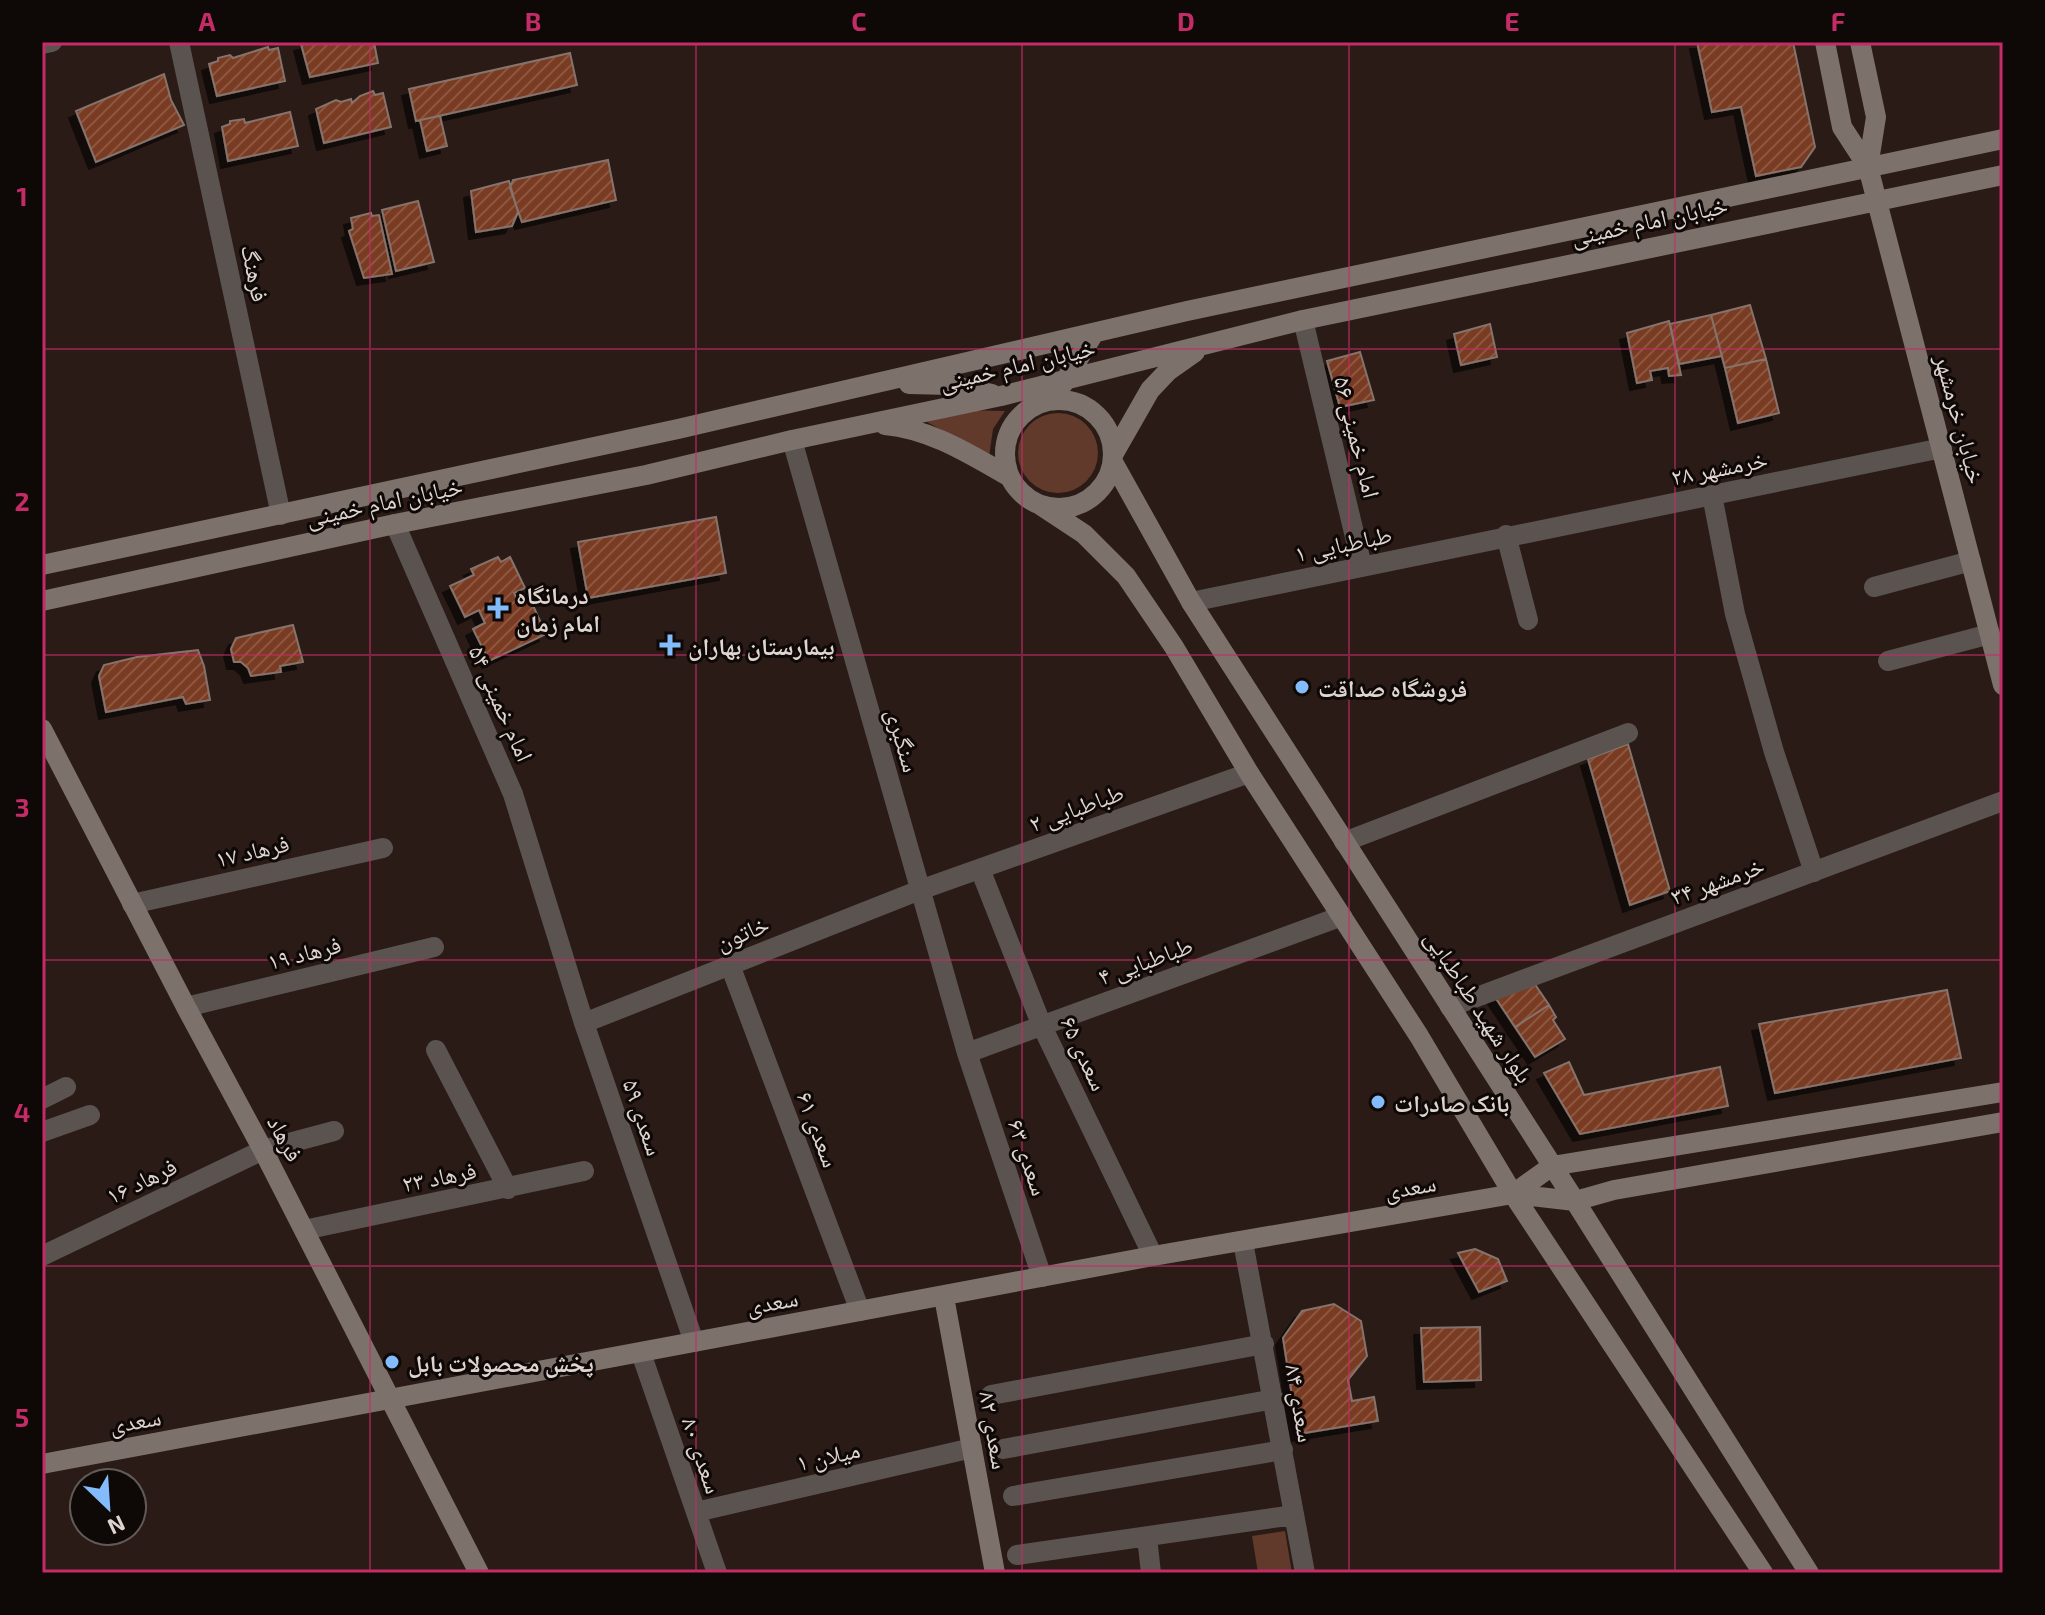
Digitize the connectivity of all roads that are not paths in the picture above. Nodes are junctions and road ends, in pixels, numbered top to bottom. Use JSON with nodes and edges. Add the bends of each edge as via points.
{"nodes":[{"id":1,"x":52,"y":42,"type":"edge"},
{"id":2,"x":179,"y":42,"type":"edge"},
{"id":3,"x":1825,"y":42,"type":"edge"},
{"id":4,"x":1860,"y":42,"type":"edge"},
{"id":5,"x":42,"y":44,"type":"edge"},
{"id":6,"x":2003,"y":139,"type":"edge"},
{"id":7,"x":1868,"y":167,"type":"junction"},
{"id":8,"x":2003,"y":175,"type":"edge"},
{"id":9,"x":1877,"y":200,"type":"junction"},
{"id":10,"x":1303,"y":320,"type":"junction"},
{"id":11,"x":1094,"y":333,"type":"junction"},
{"id":12,"x":1204,"y":346,"type":"junction"},
{"id":13,"x":1065,"y":380,"type":"junction"},
{"id":14,"x":882,"y":384,"type":"junction"},
{"id":15,"x":1001,"y":396,"type":"junction"},
{"id":16,"x":1045,"y":403,"type":"junction"},
{"id":17,"x":869,"y":424,"type":"junction"},
{"id":18,"x":792,"y":440,"type":"junction"},
{"id":19,"x":1942,"y":448,"type":"junction"},
{"id":20,"x":1113,"y":458,"type":"junction"},
{"id":21,"x":1010,"y":477,"type":"junction"},
{"id":22,"x":1712,"y":495,"type":"junction"},
{"id":23,"x":1040,"y":505,"type":"junction"},
{"id":24,"x":281,"y":515,"type":"junction"},
{"id":25,"x":395,"y":524,"type":"junction"},
{"id":26,"x":1506,"y":535,"type":"junction"},
{"id":27,"x":1971,"y":561,"type":"junction"},
{"id":28,"x":42,"y":565,"type":"edge"},
{"id":29,"x":1362,"y":566,"type":"junction"},
{"id":30,"x":1874,"y":587,"type":"dead end"},
{"id":31,"x":42,"y":601,"type":"edge"},
{"id":32,"x":1191,"y":602,"type":"junction"},
{"id":33,"x":1528,"y":620,"type":"dead end"},
{"id":34,"x":1990,"y":634,"type":"junction"},
{"id":35,"x":1888,"y":661,"type":"dead end"},
{"id":36,"x":2003,"y":685,"type":"edge"},
{"id":37,"x":42,"y":729,"type":"edge"},
{"id":38,"x":1628,"y":733,"type":"dead end"},
{"id":39,"x":1249,"y":773,"type":"junction"},
{"id":40,"x":2003,"y":801,"type":"edge"},
{"id":41,"x":1344,"y":842,"type":"junction"},
{"id":42,"x":383,"y":848,"type":"dead end"},
{"id":43,"x":980,"y":869,"type":"junction"},
{"id":44,"x":1814,"y":872,"type":"junction"},
{"id":45,"x":920,"y":890,"type":"junction"},
{"id":46,"x":132,"y":904,"type":"junction"},
{"id":47,"x":549,"y":909,"type":"joint"},
{"id":48,"x":1342,"y":916,"type":"junction"},
{"id":49,"x":434,"y":947,"type":"dead end"},
{"id":50,"x":730,"y":965,"type":"junction"},
{"id":51,"x":186,"y":1007,"type":"junction"},
{"id":52,"x":1450,"y":1007,"type":"junction"},
{"id":53,"x":584,"y":1023,"type":"junction"},
{"id":54,"x":1042,"y":1026,"type":"junction"},
{"id":55,"x":436,"y":1050,"type":"dead end"},
{"id":56,"x":967,"y":1053,"type":"junction"},
{"id":57,"x":66,"y":1087,"type":"dead end"},
{"id":58,"x":2003,"y":1092,"type":"edge"},
{"id":59,"x":42,"y":1099,"type":"edge"},
{"id":60,"x":90,"y":1115,"type":"dead end"},
{"id":61,"x":2003,"y":1122,"type":"edge"},
{"id":62,"x":334,"y":1131,"type":"dead end"},
{"id":63,"x":42,"y":1132,"type":"edge"},
{"id":64,"x":263,"y":1150,"type":"junction"},
{"id":65,"x":1552,"y":1166,"type":"junction"},
{"id":66,"x":584,"y":1171,"type":"dead end"},
{"id":67,"x":508,"y":1189,"type":"junction"},
{"id":68,"x":1513,"y":1194,"type":"junction"},
{"id":69,"x":1575,"y":1201,"type":"junction"},
{"id":70,"x":304,"y":1230,"type":"junction"},
{"id":71,"x":1243,"y":1242,"type":"junction"},
{"id":72,"x":42,"y":1256,"type":"edge"},
{"id":73,"x":1153,"y":1256,"type":"junction"},
{"id":74,"x":1042,"y":1277,"type":"junction"},
{"id":75,"x":944,"y":1297,"type":"junction"},
{"id":76,"x":860,"y":1311,"type":"junction"},
{"id":77,"x":694,"y":1342,"type":"junction"},
{"id":78,"x":1264,"y":1344,"type":"junction"},
{"id":79,"x":641,"y":1353,"type":"junction"},
{"id":80,"x":991,"y":1395,"type":"dead end"},
{"id":81,"x":1274,"y":1399,"type":"junction"},
{"id":82,"x":392,"y":1400,"type":"junction"},
{"id":83,"x":972,"y":1448,"type":"junction"},
{"id":84,"x":1003,"y":1449,"type":"dead end"},
{"id":85,"x":1283,"y":1450,"type":"junction"},
{"id":86,"x":42,"y":1464,"type":"edge"},
{"id":87,"x":1013,"y":1496,"type":"dead end"},
{"id":88,"x":696,"y":1512,"type":"junction"},
{"id":89,"x":1294,"y":1515,"type":"junction"},
{"id":90,"x":1147,"y":1537,"type":"junction"},
{"id":91,"x":1017,"y":1555,"type":"dead end"},
{"id":92,"x":477,"y":1572,"type":"edge"},
{"id":93,"x":717,"y":1573,"type":"edge"},
{"id":94,"x":995,"y":1573,"type":"edge"},
{"id":95,"x":1151,"y":1573,"type":"edge"},
{"id":96,"x":1305,"y":1573,"type":"edge"},
{"id":97,"x":1763,"y":1573,"type":"edge"},
{"id":98,"x":1809,"y":1573,"type":"edge"}],
"edges":[{"from":1,"to":5,"type":"street"},
{"from":2,"to":24,"type":"street","name":"فرهنگ"},
{"from":3,"to":7,"type":"main road","via":[[1842,127]]},
{"from":4,"to":7,"type":"main road","via":[[1876,117]]},
{"from":6,"to":7,"type":"main road","name":"خیابان امام خمینی"},
{"from":7,"to":9,"type":"main road","name":"خیابان خرمشهر"},
{"from":7,"to":11,"type":"main road","name":"خیابان امام خمینی"},
{"from":8,"to":9,"type":"main road","name":"خیابان امام خمینی"},
{"from":9,"to":10,"type":"main road","name":"خیابان امام خمینی"},
{"from":9,"to":19,"type":"main road","name":"خیابان خرمشهر"},
{"from":10,"to":12,"type":"main road","name":"خیابان امام خمینی"},
{"from":10,"to":29,"type":"street","name":"امام خمینی ۵۶"},
{"from":11,"to":13,"type":"main road"},
{"from":11,"to":14,"type":"main road","name":"خیابان امام خمینی"},
{"from":12,"to":13,"type":"main road","name":"خیابان امام خمینی"},
{"from":12,"to":20,"type":"main road","via":[[1150,390]]},
{"from":13,"to":15,"type":"main road","name":"خیابان امام خمینی"},
{"from":13,"to":16,"type":"main road"},
{"from":14,"to":15,"type":"main road","via":[[950,385]]},
{"from":14,"to":24,"type":"main road","name":"خیابان امام خمینی"},
{"from":15,"to":16,"type":"main road"},
{"from":15,"to":17,"type":"main road","name":"خیابان امام خمینی"},
{"from":16,"to":20,"type":"main road","via":[[1073,402],[1089,408],[1111,436]]},
{"from":16,"to":21,"type":"main road","via":[[1021,415],[1011,429],[1005,444]]},
{"from":17,"to":18,"type":"main road","name":"خیابان امام خمینی"},
{"from":17,"to":21,"type":"main road","via":[[906,427],[959,448]]},
{"from":18,"to":25,"type":"main road","name":"خیابان امام خمینی","via":[[646,475]]},
{"from":18,"to":45,"type":"street","name":"سنگبری"},
{"from":19,"to":22,"type":"street","name":"خرمشهر ۲۸"},
{"from":19,"to":27,"type":"main road","name":"خیابان خرمشهر"},
{"from":20,"to":23,"type":"main road","via":[[1107,480],[1094,495],[1077,505]]},
{"from":20,"to":32,"type":"main road","name":"بلوار شهید طباطبایی"},
{"from":21,"to":23,"type":"main road"},
{"from":22,"to":26,"type":"street","name":"خرمشهر ۲۸"},
{"from":22,"to":44,"type":"street","via":[[1735,614]]},
{"from":23,"to":39,"type":"main road","via":[[1084,534],[1126,576]]},
{"from":24,"to":28,"type":"main road","name":"خیابان امام خمینی"},
{"from":25,"to":31,"type":"main road","name":"خیابان امام خمینی"},
{"from":25,"to":47,"type":"street","name":"امام خمینی ۵۴","via":[[513,794]]},
{"from":26,"to":29,"type":"street","name":"طباطبایی ۱"},
{"from":26,"to":33,"type":"street"},
{"from":27,"to":30,"type":"street"},
{"from":27,"to":34,"type":"main road","name":"خیابان خرمشهر"},
{"from":29,"to":32,"type":"street","name":"طباطبایی ۱"},
{"from":32,"to":41,"type":"main road","name":"بلوار شهید طباطبایی"},
{"from":34,"to":35,"type":"street"},
{"from":34,"to":36,"type":"main road","name":"خیابان خرمشهر"},
{"from":37,"to":46,"type":"main road","name":"فرهاد"},
{"from":38,"to":41,"type":"street"},
{"from":39,"to":43,"type":"street","name":"طباطبایی ۲"},
{"from":39,"to":48,"type":"main road"},
{"from":40,"to":44,"type":"street","name":"خرمشهر ۳۴"},
{"from":41,"to":52,"type":"main road","name":"بلوار شهید طباطبایی"},
{"from":42,"to":46,"type":"street","name":"فرهاد ۱۷"},
{"from":43,"to":45,"type":"street","name":"طباطبایی ۲"},
{"from":43,"to":54,"type":"street","name":"سعدی ۶۵"},
{"from":44,"to":52,"type":"street","name":"خرمشهر ۳۴"},
{"from":45,"to":50,"type":"street","name":"خاتون"},
{"from":45,"to":56,"type":"street","name":"سنگبری"},
{"from":46,"to":51,"type":"main road","name":"فرهاد"},
{"from":47,"to":53,"type":"street","name":"سعدی ۵۹"},
{"from":48,"to":54,"type":"street","name":"طباطبایی ۴"},
{"from":48,"to":68,"type":"main road"},
{"from":49,"to":51,"type":"street","name":"فرهاد ۱۹"},
{"from":50,"to":53,"type":"street","name":"خاتون"},
{"from":50,"to":76,"type":"street","name":"سعدی ۶۱"},
{"from":51,"to":64,"type":"main road","name":"فرهاد"},
{"from":52,"to":65,"type":"main road","name":"بلوار شهید طباطبایی"},
{"from":53,"to":77,"type":"street","name":"سعدی ۵۹"},
{"from":54,"to":56,"type":"street","name":"طباطبایی ۴"},
{"from":54,"to":73,"type":"street","name":"سعدی ۶۵"},
{"from":55,"to":67,"type":"street"},
{"from":56,"to":74,"type":"street","name":"سعدی ۶۳"},
{"from":57,"to":59,"type":"street"},
{"from":58,"to":65,"type":"main road"},
{"from":60,"to":63,"type":"street"},
{"from":61,"to":69,"type":"main road"},
{"from":62,"to":64,"type":"street","name":"فرهاد ۱۶"},
{"from":64,"to":70,"type":"main road","name":"فرهاد"},
{"from":64,"to":72,"type":"street","name":"فرهاد ۱۶"},
{"from":65,"to":68,"type":"main road"},
{"from":65,"to":69,"type":"main road","name":"بلوار شهید طباطبایی"},
{"from":66,"to":67,"type":"street","name":"فرهاد ۲۳"},
{"from":67,"to":70,"type":"street","name":"فرهاد ۲۳"},
{"from":68,"to":69,"type":"main road"},
{"from":68,"to":71,"type":"main road","name":"سعدی"},
{"from":68,"to":97,"type":"main road"},
{"from":69,"to":98,"type":"main road","name":"بلوار شهید طباطبایی"},
{"from":70,"to":82,"type":"main road","name":"فرهاد"},
{"from":71,"to":73,"type":"main road","name":"سعدی"},
{"from":71,"to":78,"type":"street","name":"سعدی ۸۴"},
{"from":73,"to":74,"type":"main road","name":"سعدی"},
{"from":74,"to":75,"type":"main road","name":"سعدی"},
{"from":75,"to":76,"type":"main road","name":"سعدی"},
{"from":75,"to":83,"type":"main road","name":"سعدی ۸۲"},
{"from":76,"to":77,"type":"main road","name":"سعدی"},
{"from":77,"to":79,"type":"main road","name":"سعدی"},
{"from":78,"to":80,"type":"street"},
{"from":78,"to":81,"type":"street","name":"سعدی ۸۴"},
{"from":79,"to":82,"type":"main road","name":"سعدی"},
{"from":79,"to":88,"type":"street","name":"سعدی ۸۰"},
{"from":81,"to":84,"type":"street"},
{"from":81,"to":85,"type":"street","name":"سعدی ۸۴"},
{"from":82,"to":86,"type":"main road","name":"سعدی"},
{"from":82,"to":92,"type":"main road","name":"فرهاد"},
{"from":83,"to":88,"type":"street","name":"میلان ۱"},
{"from":83,"to":94,"type":"main road","name":"سعدی ۸۲"},
{"from":85,"to":87,"type":"street"},
{"from":85,"to":89,"type":"street","name":"سعدی ۸۴"},
{"from":88,"to":93,"type":"street","name":"سعدی ۸۰"},
{"from":89,"to":90,"type":"street"},
{"from":89,"to":96,"type":"street","name":"سعدی ۸۴"},
{"from":90,"to":91,"type":"street"},
{"from":90,"to":95,"type":"street"}]}
